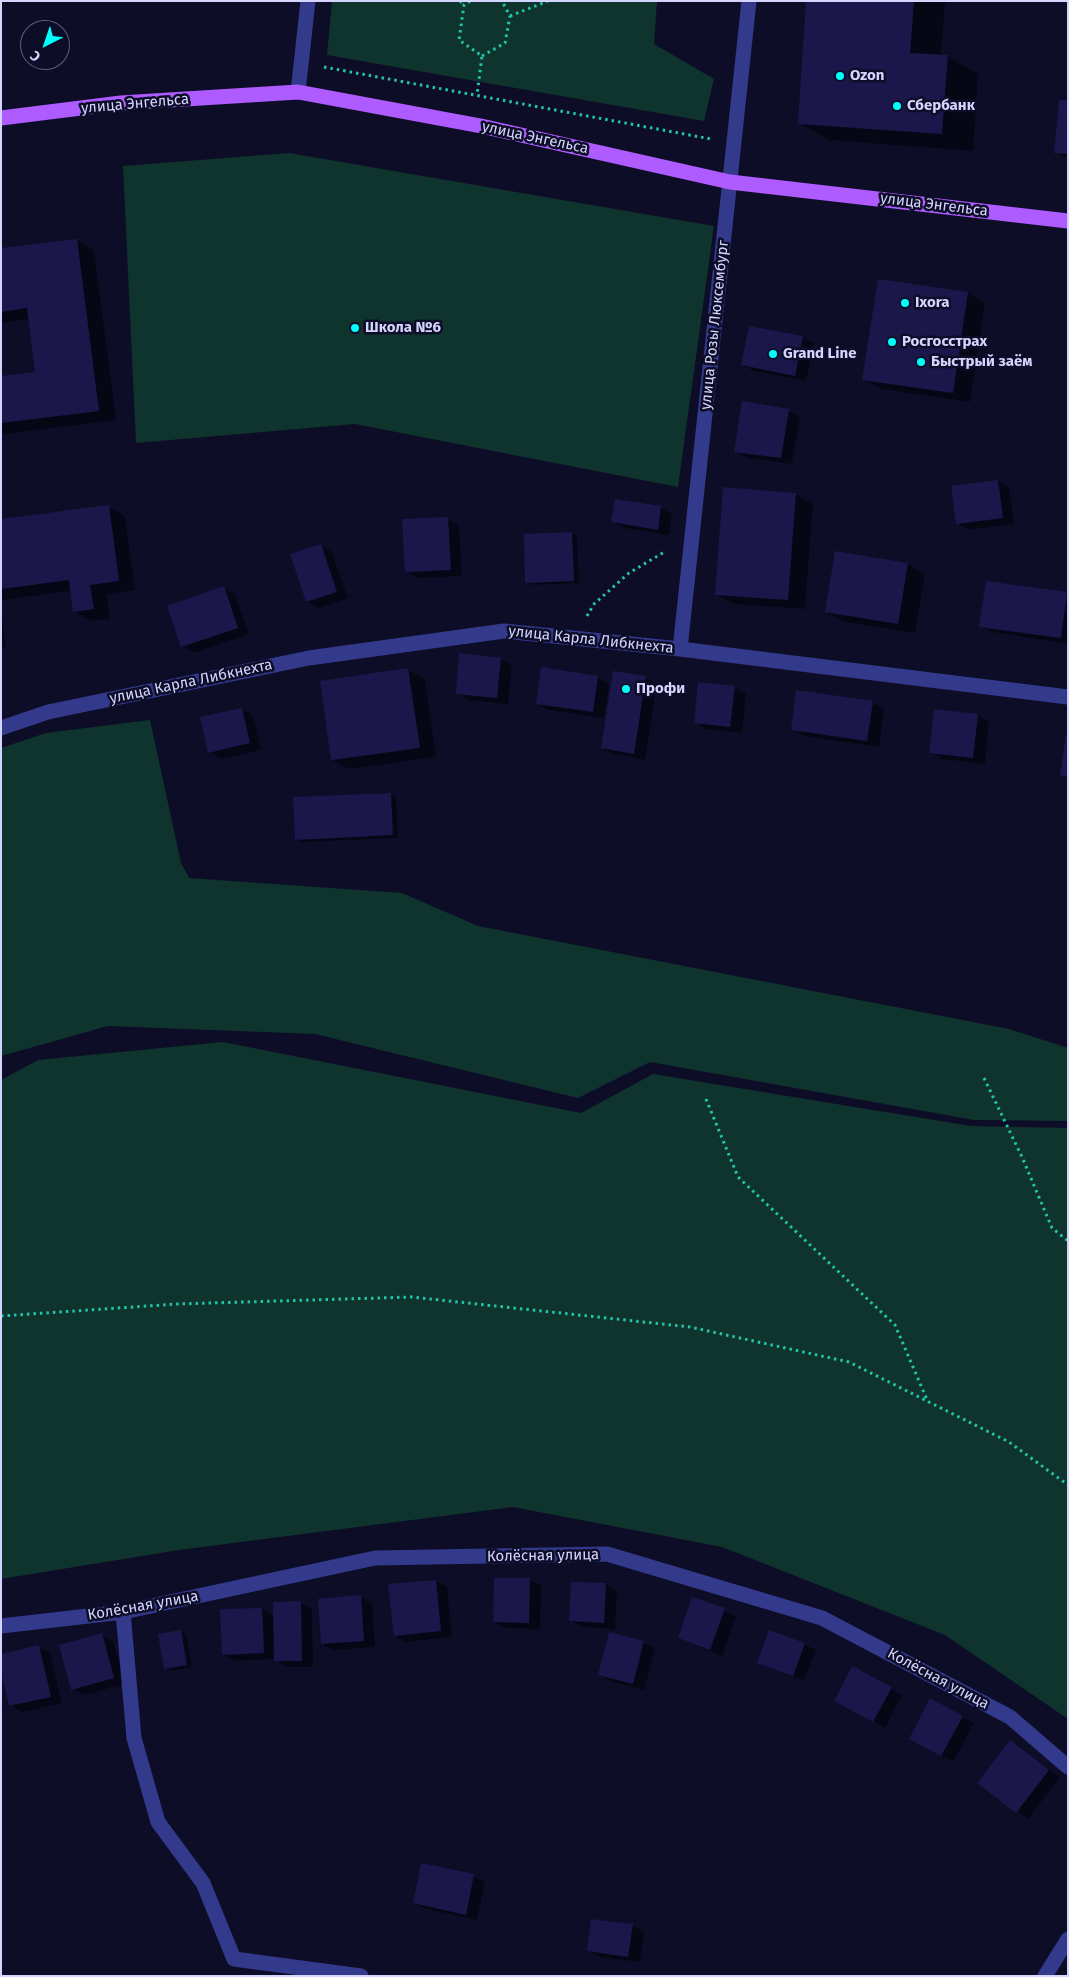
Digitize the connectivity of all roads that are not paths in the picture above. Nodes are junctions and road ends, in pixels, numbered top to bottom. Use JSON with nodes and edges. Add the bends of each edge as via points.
{"nodes":[{"id":1,"x":308,"y":1,"type":"edge"},
{"id":2,"x":749,"y":1,"type":"edge"},
{"id":3,"x":298,"y":92,"type":"junction"},
{"id":4,"x":1,"y":118,"type":"edge"},
{"id":5,"x":730,"y":182,"type":"junction"},
{"id":6,"x":1068,"y":221,"type":"edge"},
{"id":7,"x":680,"y":649,"type":"junction"},
{"id":8,"x":1068,"y":697,"type":"edge"},
{"id":9,"x":1,"y":728,"type":"edge"},
{"id":10,"x":123,"y":1612,"type":"junction"},
{"id":11,"x":1,"y":1626,"type":"edge"},
{"id":12,"x":1068,"y":1767,"type":"edge"},
{"id":13,"x":1068,"y":1939,"type":"edge"},
{"id":14,"x":361,"y":1976,"type":"edge"},
{"id":15,"x":1044,"y":1976,"type":"edge"}],
"edges":[{"from":1,"to":3,"type":"street"},
{"from":2,"to":5,"type":"street","name":"улица Розы Люксембург"},
{"from":3,"to":4,"type":"main road","name":"улица Энгельса","via":[[121,103]]},
{"from":3,"to":5,"type":"main road","name":"улица Энгельса","via":[[481,126]]},
{"from":5,"to":6,"type":"main road","name":"улица Энгельса"},
{"from":5,"to":7,"type":"street","name":"улица Розы Люксембург"},
{"from":7,"to":8,"type":"street","name":"улица Карла Либкнехта"},
{"from":7,"to":9,"type":"street","name":"улица Карла Либкнехта","via":[[504,631],[309,658],[48,712]]},
{"from":10,"to":11,"type":"street","name":"Колёсная улица"},
{"from":10,"to":12,"type":"street","name":"Колёсная улица","via":[[375,1558],[607,1554],[822,1618],[1010,1717]]},
{"from":10,"to":14,"type":"street","via":[[134,1738],[158,1822],[203,1883],[234,1959]]},
{"from":13,"to":15,"type":"street"}]}
